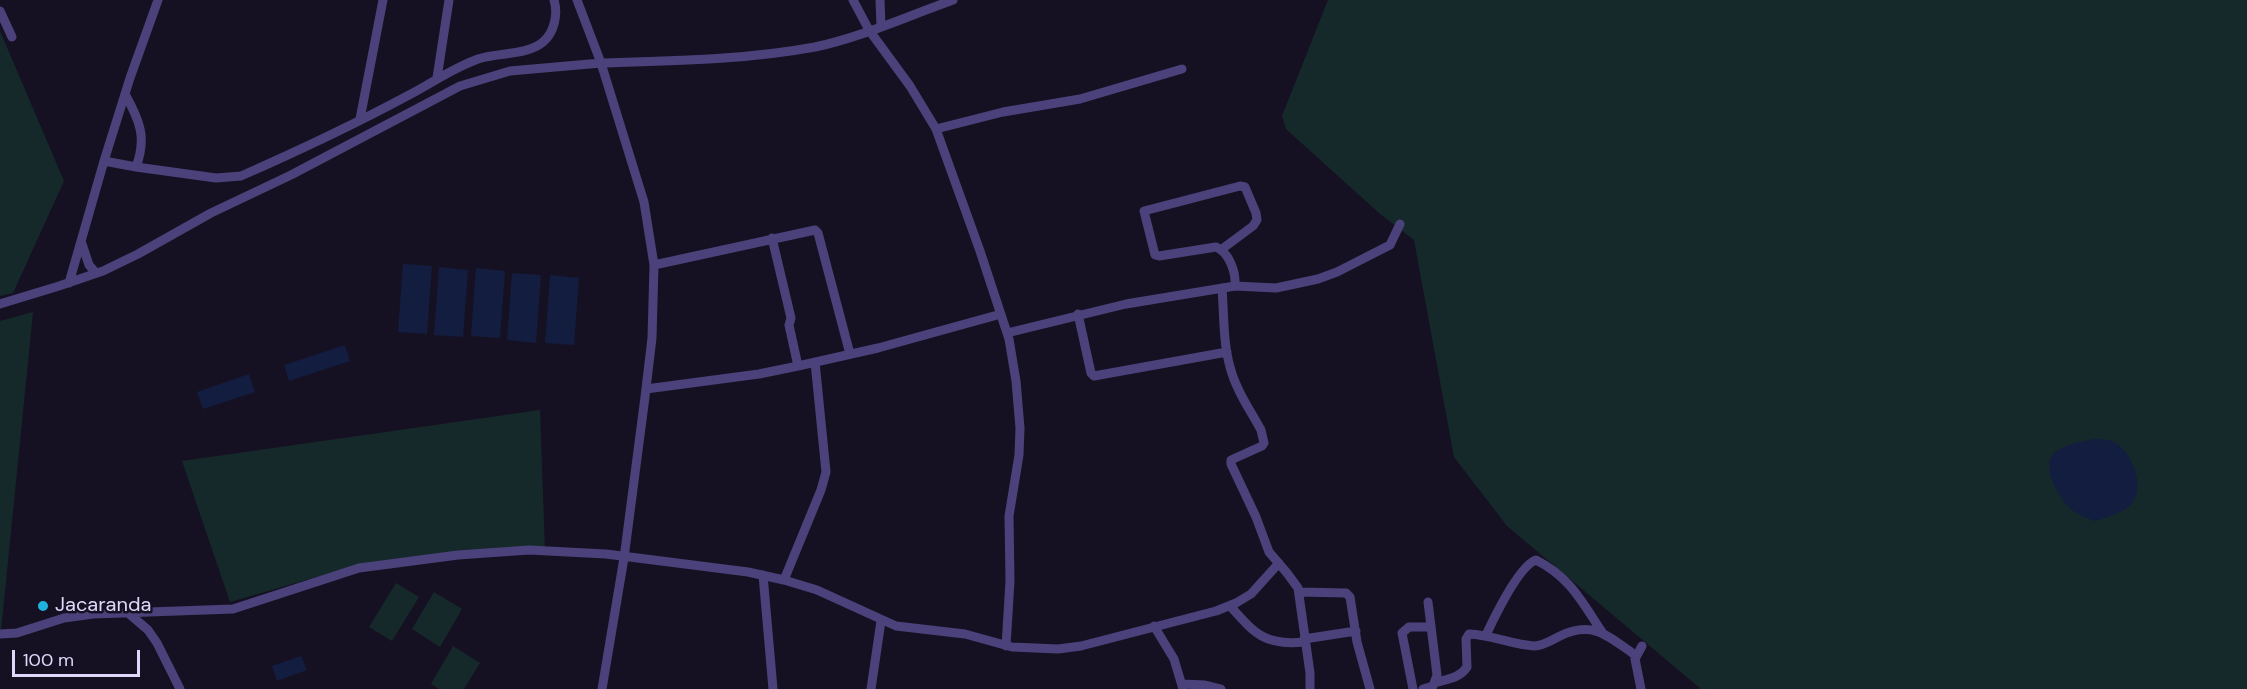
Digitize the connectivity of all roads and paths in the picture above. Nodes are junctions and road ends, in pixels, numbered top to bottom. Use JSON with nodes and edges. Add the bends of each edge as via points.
{"nodes":[{"id":1,"x":158,"y":0,"type":"edge"},
{"id":2,"x":383,"y":0,"type":"edge"},
{"id":3,"x":448,"y":0,"type":"edge"},
{"id":4,"x":554,"y":0,"type":"edge"},
{"id":5,"x":577,"y":0,"type":"edge"},
{"id":6,"x":853,"y":0,"type":"edge"},
{"id":7,"x":880,"y":0,"type":"edge"},
{"id":8,"x":953,"y":0,"type":"edge"},
{"id":9,"x":0,"y":11,"type":"edge"},
{"id":10,"x":881,"y":26,"type":"junction"},
{"id":11,"x":869,"y":30,"type":"junction"},
{"id":12,"x":12,"y":37,"type":"dead end"},
{"id":13,"x":601,"y":63,"type":"junction"},
{"id":14,"x":1182,"y":69,"type":"dead end"},
{"id":15,"x":437,"y":78,"type":"junction"},
{"id":16,"x":125,"y":94,"type":"junction"},
{"id":17,"x":360,"y":119,"type":"junction"},
{"id":18,"x":936,"y":129,"type":"junction"},
{"id":19,"x":104,"y":160,"type":"junction"},
{"id":20,"x":136,"y":167,"type":"junction"},
{"id":21,"x":1400,"y":224,"type":"dead end"},
{"id":22,"x":772,"y":238,"type":"junction"},
{"id":23,"x":81,"y":241,"type":"junction"},
{"id":24,"x":1222,"y":249,"type":"junction"},
{"id":25,"x":654,"y":265,"type":"junction"},
{"id":26,"x":96,"y":273,"type":"junction"},
{"id":27,"x":69,"y":283,"type":"junction"},
{"id":28,"x":1235,"y":286,"type":"junction"},
{"id":29,"x":1222,"y":288,"type":"junction"},
{"id":30,"x":0,"y":304,"type":"edge"},
{"id":31,"x":1001,"y":314,"type":"junction"},
{"id":32,"x":1078,"y":314,"type":"junction"},
{"id":33,"x":1007,"y":333,"type":"junction"},
{"id":34,"x":1227,"y":352,"type":"junction"},
{"id":35,"x":850,"y":354,"type":"junction"},
{"id":36,"x":815,"y":363,"type":"junction"},
{"id":37,"x":798,"y":366,"type":"junction"},
{"id":38,"x":646,"y":389,"type":"junction"},
{"id":39,"x":624,"y":558,"type":"junction"},
{"id":40,"x":1279,"y":563,"type":"junction"},
{"id":41,"x":763,"y":575,"type":"junction"},
{"id":42,"x":784,"y":580,"type":"junction"},
{"id":43,"x":1299,"y":592,"type":"junction"},
{"id":44,"x":1428,"y":602,"type":"dead end"},
{"id":45,"x":1230,"y":606,"type":"junction"},
{"id":46,"x":127,"y":612,"type":"junction"},
{"id":47,"x":881,"y":621,"type":"junction"},
{"id":48,"x":1154,"y":626,"type":"junction"},
{"id":49,"x":1431,"y":627,"type":"junction"},
{"id":50,"x":1356,"y":631,"type":"junction"},
{"id":51,"x":1602,"y":632,"type":"junction"},
{"id":52,"x":0,"y":634,"type":"edge"},
{"id":53,"x":1486,"y":635,"type":"junction"},
{"id":54,"x":1304,"y":641,"type":"junction"},
{"id":55,"x":1006,"y":646,"type":"junction"},
{"id":56,"x":1642,"y":646,"type":"dead end"},
{"id":57,"x":1635,"y":655,"type":"junction"},
{"id":58,"x":1435,"y":683,"type":"junction"},
{"id":59,"x":1183,"y":686,"type":"edge"},
{"id":60,"x":180,"y":689,"type":"edge"},
{"id":61,"x":602,"y":689,"type":"edge"},
{"id":62,"x":773,"y":689,"type":"edge"},
{"id":63,"x":871,"y":689,"type":"edge"},
{"id":64,"x":1221,"y":689,"type":"edge"},
{"id":65,"x":1310,"y":689,"type":"edge"},
{"id":66,"x":1370,"y":689,"type":"edge"},
{"id":67,"x":1413,"y":689,"type":"edge"},
{"id":68,"x":1425,"y":689,"type":"edge"},
{"id":69,"x":1641,"y":689,"type":"edge"}],
"edges":[{"from":1,"to":16,"type":"street"},
{"from":2,"to":17,"type":"street"},
{"from":3,"to":15,"type":"street"},
{"from":4,"to":15,"type":"street","via":[[552,30],[540,44],[480,59]]},
{"from":5,"to":13,"type":"street"},
{"from":6,"to":11,"type":"street"},
{"from":7,"to":10,"type":"street"},
{"from":8,"to":10,"type":"street"},
{"from":9,"to":12,"type":"street"},
{"from":10,"to":11,"type":"street"},
{"from":11,"to":13,"type":"street","via":[[815,47],[760,54]]},
{"from":11,"to":18,"type":"street"},
{"from":13,"to":25,"type":"street","via":[[644,202]]},
{"from":13,"to":26,"type":"street","via":[[510,71],[460,86]]},
{"from":14,"to":18,"type":"street","via":[[1080,99]]},
{"from":15,"to":17,"type":"street"},
{"from":16,"to":19,"type":"street"},
{"from":16,"to":20,"type":"street","via":[[138,118],[143,141]]},
{"from":17,"to":20,"type":"street","via":[[241,176],[216,178]]},
{"from":18,"to":31,"type":"street"},
{"from":19,"to":20,"type":"street"},
{"from":19,"to":23,"type":"street"},
{"from":21,"to":28,"type":"street","via":[[1390,245],[1331,275],[1276,288]]},
{"from":22,"to":25,"type":"street"},
{"from":22,"to":35,"type":"street","via":[[810,230],[818,233]]},
{"from":22,"to":37,"type":"street"},
{"from":23,"to":26,"type":"street"},
{"from":23,"to":27,"type":"street"},
{"from":24,"to":24,"type":"street","via":[[1155,255],[1144,211],[1245,187],[1257,220]]},
{"from":24,"to":28,"type":"street","via":[[1236,275]]},
{"from":25,"to":38,"type":"street"},
{"from":26,"to":27,"type":"street"},
{"from":27,"to":30,"type":"street"},
{"from":28,"to":29,"type":"street"},
{"from":29,"to":32,"type":"street"},
{"from":29,"to":34,"type":"street"},
{"from":31,"to":33,"type":"street"},
{"from":31,"to":35,"type":"street"},
{"from":32,"to":33,"type":"street"},
{"from":32,"to":34,"type":"street","via":[[1094,376]]},
{"from":33,"to":55,"type":"street","via":[[1020,428],[1009,516]]},
{"from":34,"to":40,"type":"street","via":[[1235,383],[1261,430],[1263,443],[1231,460],[1231,464],[1269,552]]},
{"from":35,"to":36,"type":"street"},
{"from":36,"to":37,"type":"street"},
{"from":36,"to":42,"type":"street","via":[[826,472]]},
{"from":37,"to":38,"type":"street"},
{"from":38,"to":39,"type":"street"},
{"from":39,"to":41,"type":"street"},
{"from":39,"to":46,"type":"street","via":[[529,550],[458,555],[359,568],[233,609]]},
{"from":39,"to":61,"type":"street"},
{"from":40,"to":43,"type":"street"},
{"from":40,"to":45,"type":"street","via":[[1251,594]]},
{"from":41,"to":42,"type":"street"},
{"from":41,"to":62,"type":"street"},
{"from":42,"to":47,"type":"street","via":[[849,604]]},
{"from":43,"to":50,"type":"street","via":[[1346,593]]},
{"from":43,"to":54,"type":"street"},
{"from":44,"to":49,"type":"street"},
{"from":45,"to":48,"type":"street"},
{"from":45,"to":54,"type":"street","via":[[1246,624],[1271,641]]},
{"from":46,"to":52,"type":"street","via":[[64,618],[17,633]]},
{"from":46,"to":60,"type":"street","via":[[157,643]]},
{"from":47,"to":55,"type":"street","via":[[965,634]]},
{"from":47,"to":63,"type":"street"},
{"from":48,"to":55,"type":"street","via":[[1081,646]]},
{"from":48,"to":59,"type":"street","via":[[1174,659]]},
{"from":49,"to":58,"type":"street"},
{"from":49,"to":67,"type":"street","via":[[1409,627],[1402,633]]},
{"from":50,"to":54,"type":"street"},
{"from":50,"to":66,"type":"street"},
{"from":51,"to":53,"type":"street","via":[[1577,629],[1535,646]]},
{"from":51,"to":53,"type":"street","via":[[1570,583],[1536,560],[1526,566]]},
{"from":51,"to":57,"type":"street"},
{"from":53,"to":58,"type":"street","via":[[1467,636],[1465,671]]},
{"from":54,"to":65,"type":"street"},
{"from":56,"to":57,"type":"street"},
{"from":57,"to":69,"type":"street"},
{"from":58,"to":68,"type":"street"},
{"from":59,"to":64,"type":"street"}]}
